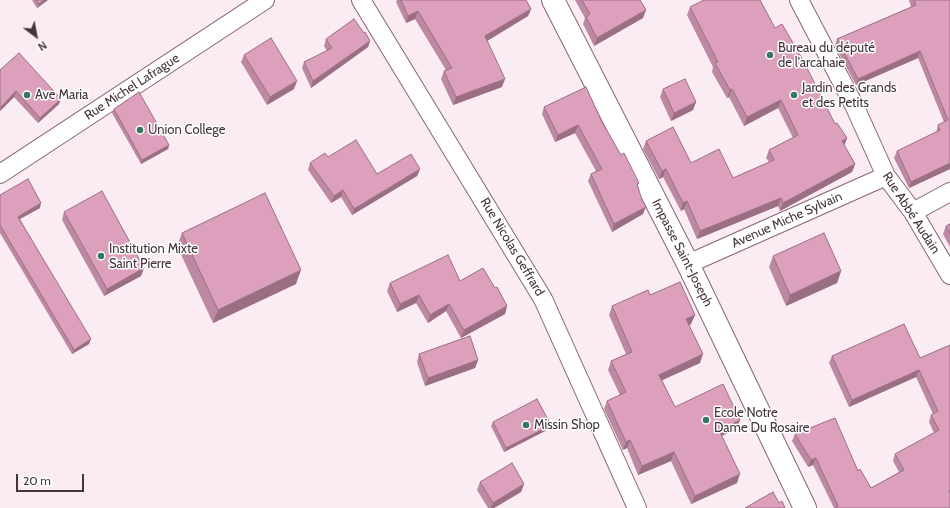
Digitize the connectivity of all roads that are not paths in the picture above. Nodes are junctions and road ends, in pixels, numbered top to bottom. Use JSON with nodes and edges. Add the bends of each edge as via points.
{"nodes":[{"id":1,"x":265,"y":0,"type":"edge"},
{"id":2,"x":362,"y":0,"type":"edge"},
{"id":3,"x":553,"y":0,"type":"edge"},
{"id":4,"x":799,"y":0,"type":"edge"},
{"id":5,"x":0,"y":174,"type":"edge"},
{"id":6,"x":886,"y":176,"type":"junction"},
{"id":7,"x":950,"y":192,"type":"edge"},
{"id":8,"x":913,"y":212,"type":"junction"},
{"id":9,"x":688,"y":264,"type":"junction"},
{"id":10,"x":950,"y":274,"type":"edge"},
{"id":11,"x":637,"y":508,"type":"edge"},
{"id":12,"x":805,"y":508,"type":"edge"}],
"edges":[{"from":1,"to":5,"type":"street","name":"Rue Michel Lafrague"},
{"from":2,"to":11,"type":"street","name":"Rue Nicolas Geffrard","via":[[543,299]]},
{"from":3,"to":9,"type":"street","name":"Impasse Saint-Joseph"},
{"from":4,"to":6,"type":"street","name":"Rue Abbé Audain","via":[[854,105]]},
{"from":6,"to":8,"type":"street","name":"Rue Abbé Audain"},
{"from":6,"to":9,"type":"street","name":"Avenue Miche Sylvain"},
{"from":7,"to":8,"type":"street"},
{"from":8,"to":10,"type":"street","name":"Rue Abbé Audain"},
{"from":9,"to":12,"type":"street","name":"Impasse Saint-Joseph"}]}
